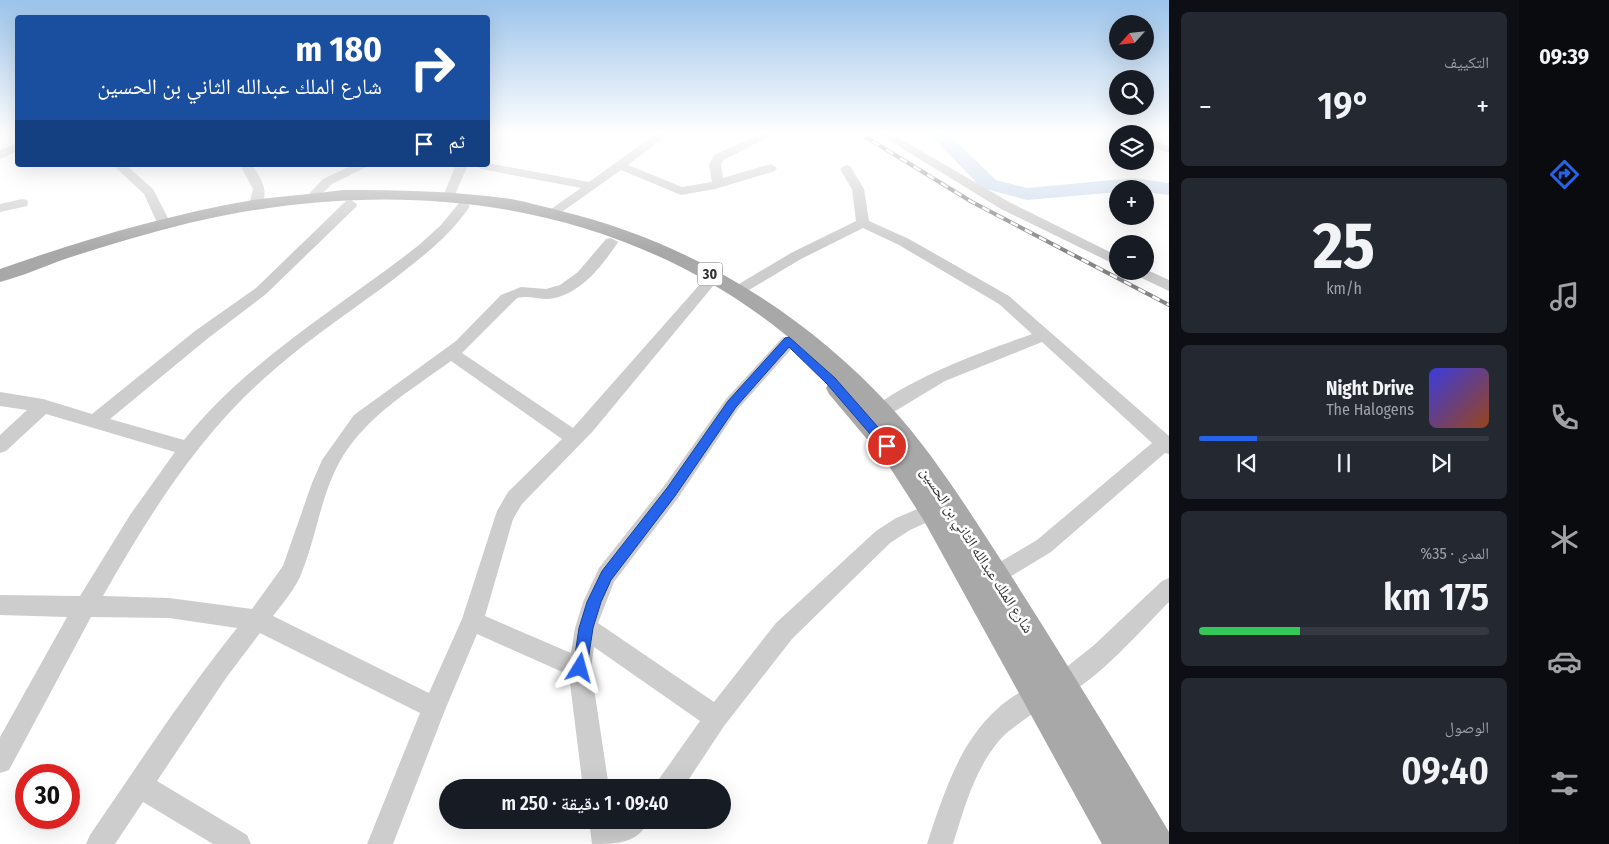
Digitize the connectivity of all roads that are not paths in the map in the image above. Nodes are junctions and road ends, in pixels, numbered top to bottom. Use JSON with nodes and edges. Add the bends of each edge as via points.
{"nodes":[{"id":1,"x":127,"y":172,"type":"edge"},
{"id":2,"x":250,"y":172,"type":"edge"},
{"id":3,"x":347,"y":172,"type":"edge"},
{"id":4,"x":461,"y":172,"type":"edge"},
{"id":5,"x":519,"y":172,"type":"edge"},
{"id":6,"x":608,"y":172,"type":"edge"},
{"id":7,"x":634,"y":172,"type":"edge"},
{"id":8,"x":716,"y":172,"type":"edge"},
{"id":9,"x":756,"y":172,"type":"edge"},
{"id":10,"x":849,"y":172,"type":"edge"},
{"id":11,"x":950,"y":172,"type":"edge"},
{"id":12,"x":718,"y":184,"type":"junction"},
{"id":13,"x":589,"y":186,"type":"junction"},
{"id":14,"x":311,"y":198,"type":"junction"},
{"id":15,"x":457,"y":201,"type":"junction"},
{"id":16,"x":22,"y":204,"type":"dead end"},
{"id":17,"x":350,"y":204,"type":"junction"},
{"id":18,"x":255,"y":205,"type":"junction"},
{"id":19,"x":0,"y":208,"type":"edge"},
{"id":20,"x":529,"y":211,"type":"junction"},
{"id":21,"x":556,"y":212,"type":"junction"},
{"id":22,"x":863,"y":223,"type":"junction"},
{"id":23,"x":164,"y":224,"type":"junction"},
{"id":24,"x":611,"y":242,"type":"junction"},
{"id":25,"x":1109,"y":258,"type":"edge"},
{"id":26,"x":0,"y":276,"type":"edge"},
{"id":27,"x":1154,"y":279,"type":"edge"},
{"id":28,"x":0,"y":286,"type":"edge"},
{"id":29,"x":706,"y":286,"type":"junction"},
{"id":30,"x":1169,"y":286,"type":"edge"},
{"id":31,"x":739,"y":290,"type":"junction"},
{"id":32,"x":1044,"y":335,"type":"junction"},
{"id":33,"x":789,"y":341,"type":"junction"},
{"id":34,"x":452,"y":354,"type":"junction"},
{"id":35,"x":0,"y":399,"type":"edge"},
{"id":36,"x":42,"y":406,"type":"junction"},
{"id":37,"x":881,"y":411,"type":"junction"},
{"id":38,"x":94,"y":422,"type":"junction"},
{"id":39,"x":575,"y":438,"type":"junction"},
{"id":40,"x":1167,"y":445,"type":"edge"},
{"id":41,"x":0,"y":446,"type":"edge"},
{"id":42,"x":187,"y":448,"type":"junction"},
{"id":43,"x":932,"y":511,"type":"junction"},
{"id":44,"x":995,"y":576,"type":"junction"},
{"id":45,"x":1169,"y":588,"type":"edge"},
{"id":46,"x":0,"y":606,"type":"edge"},
{"id":47,"x":85,"y":607,"type":"junction"},
{"id":48,"x":257,"y":620,"type":"junction"},
{"id":49,"x":472,"y":621,"type":"junction"},
{"id":50,"x":586,"y":628,"type":"junction"},
{"id":51,"x":580,"y":668,"type":"junction"},
{"id":52,"x":1062,"y":685,"type":"junction"},
{"id":53,"x":1037,"y":696,"type":"junction"},
{"id":54,"x":434,"y":708,"type":"junction"},
{"id":55,"x":716,"y":718,"type":"junction"},
{"id":56,"x":0,"y":761,"type":"edge"},
{"id":57,"x":595,"y":779,"type":"edge"},
{"id":58,"x":674,"y":779,"type":"edge"},
{"id":59,"x":139,"y":785,"type":"junction"},
{"id":60,"x":617,"y":829,"type":"edge"},
{"id":61,"x":604,"y":835,"type":"edge"},
{"id":62,"x":99,"y":844,"type":"edge"},
{"id":63,"x":238,"y":844,"type":"edge"},
{"id":64,"x":380,"y":844,"type":"edge"},
{"id":65,"x":940,"y":844,"type":"edge"},
{"id":66,"x":1121,"y":844,"type":"edge"},
{"id":67,"x":1157,"y":844,"type":"edge"}],
"edges":[{"from":1,"to":23,"type":"street","via":[[149,192]]},
{"from":2,"to":18,"type":"street","via":[[260,190]]},
{"from":3,"to":14,"type":"street","via":[[327,181]]},
{"from":4,"to":15,"type":"street"},
{"from":5,"to":13,"type":"street"},
{"from":6,"to":13,"type":"street"},
{"from":7,"to":12,"type":"street","via":[[675,191]]},
{"from":8,"to":12,"type":"street"},
{"from":9,"to":12,"type":"street"},
{"from":10,"to":22,"type":"street","via":[[858,189]]},
{"from":11,"to":25,"type":"street","via":[[1006,206]]},
{"from":13,"to":21,"type":"street"},
{"from":14,"to":15,"type":"main road","name":"شارع الملك عبدالله الثاني بن الحسين","number":"30","via":[[387,194]]},
{"from":14,"to":18,"type":"main road","name":"شارع الملك عبدالله الثاني بن الحسين","number":"30"},
{"from":15,"to":17,"type":"main road","name":"شارع الملك عبدالله الثاني بن الحسين","number":"30"},
{"from":15,"to":20,"type":"main road","name":"شارع الملك عبدالله الثاني بن الحسين","number":"30"},
{"from":15,"to":42,"type":"street","via":[[454,220],[430,242],[263,369]]},
{"from":16,"to":19,"type":"street"},
{"from":17,"to":28,"type":"main road","name":"شارع الملك عبدالله الثاني بن الحسين","number":"30","via":[[266,212],[193,225],[94,252]]},
{"from":17,"to":38,"type":"street","via":[[261,291]]},
{"from":18,"to":23,"type":"main road","name":"شارع الملك عبدالله الثاني بن الحسين","number":"30"},
{"from":20,"to":21,"type":"main road","name":"شارع الملك عبدالله الثاني بن الحسين","number":"30"},
{"from":20,"to":24,"type":"main road","name":"شارع الملك عبدالله الثاني بن الحسين","number":"30"},
{"from":21,"to":31,"type":"main road","name":"شارع الملك عبدالله الثاني بن الحسين","number":"30","via":[[624,234]]},
{"from":22,"to":31,"type":"street","via":[[796,256]]},
{"from":22,"to":32,"type":"street","via":[[904,242],[1004,300]]},
{"from":23,"to":26,"type":"main road","name":"شارع الملك عبدالله الثاني بن الحسين","number":"30","via":[[97,242]]},
{"from":24,"to":29,"type":"main road","name":"شارع الملك عبدالله الثاني بن الحسين","number":"30"},
{"from":24,"to":34,"type":"street","via":[[597,261],[561,291],[546,294],[524,290],[513,293]]},
{"from":27,"to":30,"type":"street"},
{"from":29,"to":33,"type":"main road","name":"شارع الملك عبدالله الثاني بن الحسين","number":"30","via":[[747,310]]},
{"from":29,"to":39,"type":"street"},
{"from":31,"to":37,"type":"main road","name":"شارع الملك عبدالله الثاني بن الحسين","number":"30","via":[[798,331]]},
{"from":32,"to":37,"type":"street","via":[[949,372]]},
{"from":32,"to":40,"type":"street"},
{"from":33,"to":43,"type":"main road","name":"شارع الملك عبدالله الثاني بن الحسين","number":"30","via":[[867,421]]},
{"from":33,"to":50,"type":"street","via":[[732,404],[671,492],[606,575]]},
{"from":34,"to":39,"type":"street"},
{"from":34,"to":48,"type":"street","via":[[378,405],[345,439],[321,483],[292,571]]},
{"from":35,"to":36,"type":"street"},
{"from":36,"to":38,"type":"street"},
{"from":36,"to":41,"type":"street"},
{"from":37,"to":44,"type":"main road","name":"شارع الملك عبدالله الثاني بن الحسين","number":"30","via":[[930,474]]},
{"from":38,"to":42,"type":"street"},
{"from":39,"to":49,"type":"street","via":[[515,498],[504,517]]},
{"from":40,"to":44,"type":"street","via":[[1104,493],[1044,546]]},
{"from":42,"to":47,"type":"street"},
{"from":43,"to":53,"type":"main road","name":"شارع الملك عبدالله الثاني بن الحسين","number":"30"},
{"from":43,"to":55,"type":"street","via":[[893,530],[864,554],[784,631]]},
{"from":44,"to":52,"type":"main road","name":"شارع الملك عبدالله الثاني بن الحسين","number":"30"},
{"from":45,"to":52,"type":"street","via":[[1101,654]]},
{"from":46,"to":47,"type":"street"},
{"from":47,"to":48,"type":"street","via":[[169,608]]},
{"from":47,"to":56,"type":"street"},
{"from":48,"to":54,"type":"street"},
{"from":48,"to":59,"type":"street","via":[[218,670]]},
{"from":49,"to":51,"type":"street"},
{"from":49,"to":54,"type":"street"},
{"from":50,"to":51,"type":"street"},
{"from":50,"to":55,"type":"street"},
{"from":51,"to":57,"type":"street"},
{"from":52,"to":67,"type":"main road","name":"شارع الملك عبدالله الثاني بن الحسين","number":"30"},
{"from":53,"to":65,"type":"street","via":[[1002,720],[980,745]]},
{"from":53,"to":66,"type":"main road","name":"شارع الملك عبدالله الثاني بن الحسين","number":"30"},
{"from":54,"to":64,"type":"street"},
{"from":55,"to":58,"type":"street"},
{"from":59,"to":62,"type":"street"},
{"from":59,"to":63,"type":"street"},
{"from":60,"to":61,"type":"street"}]}
